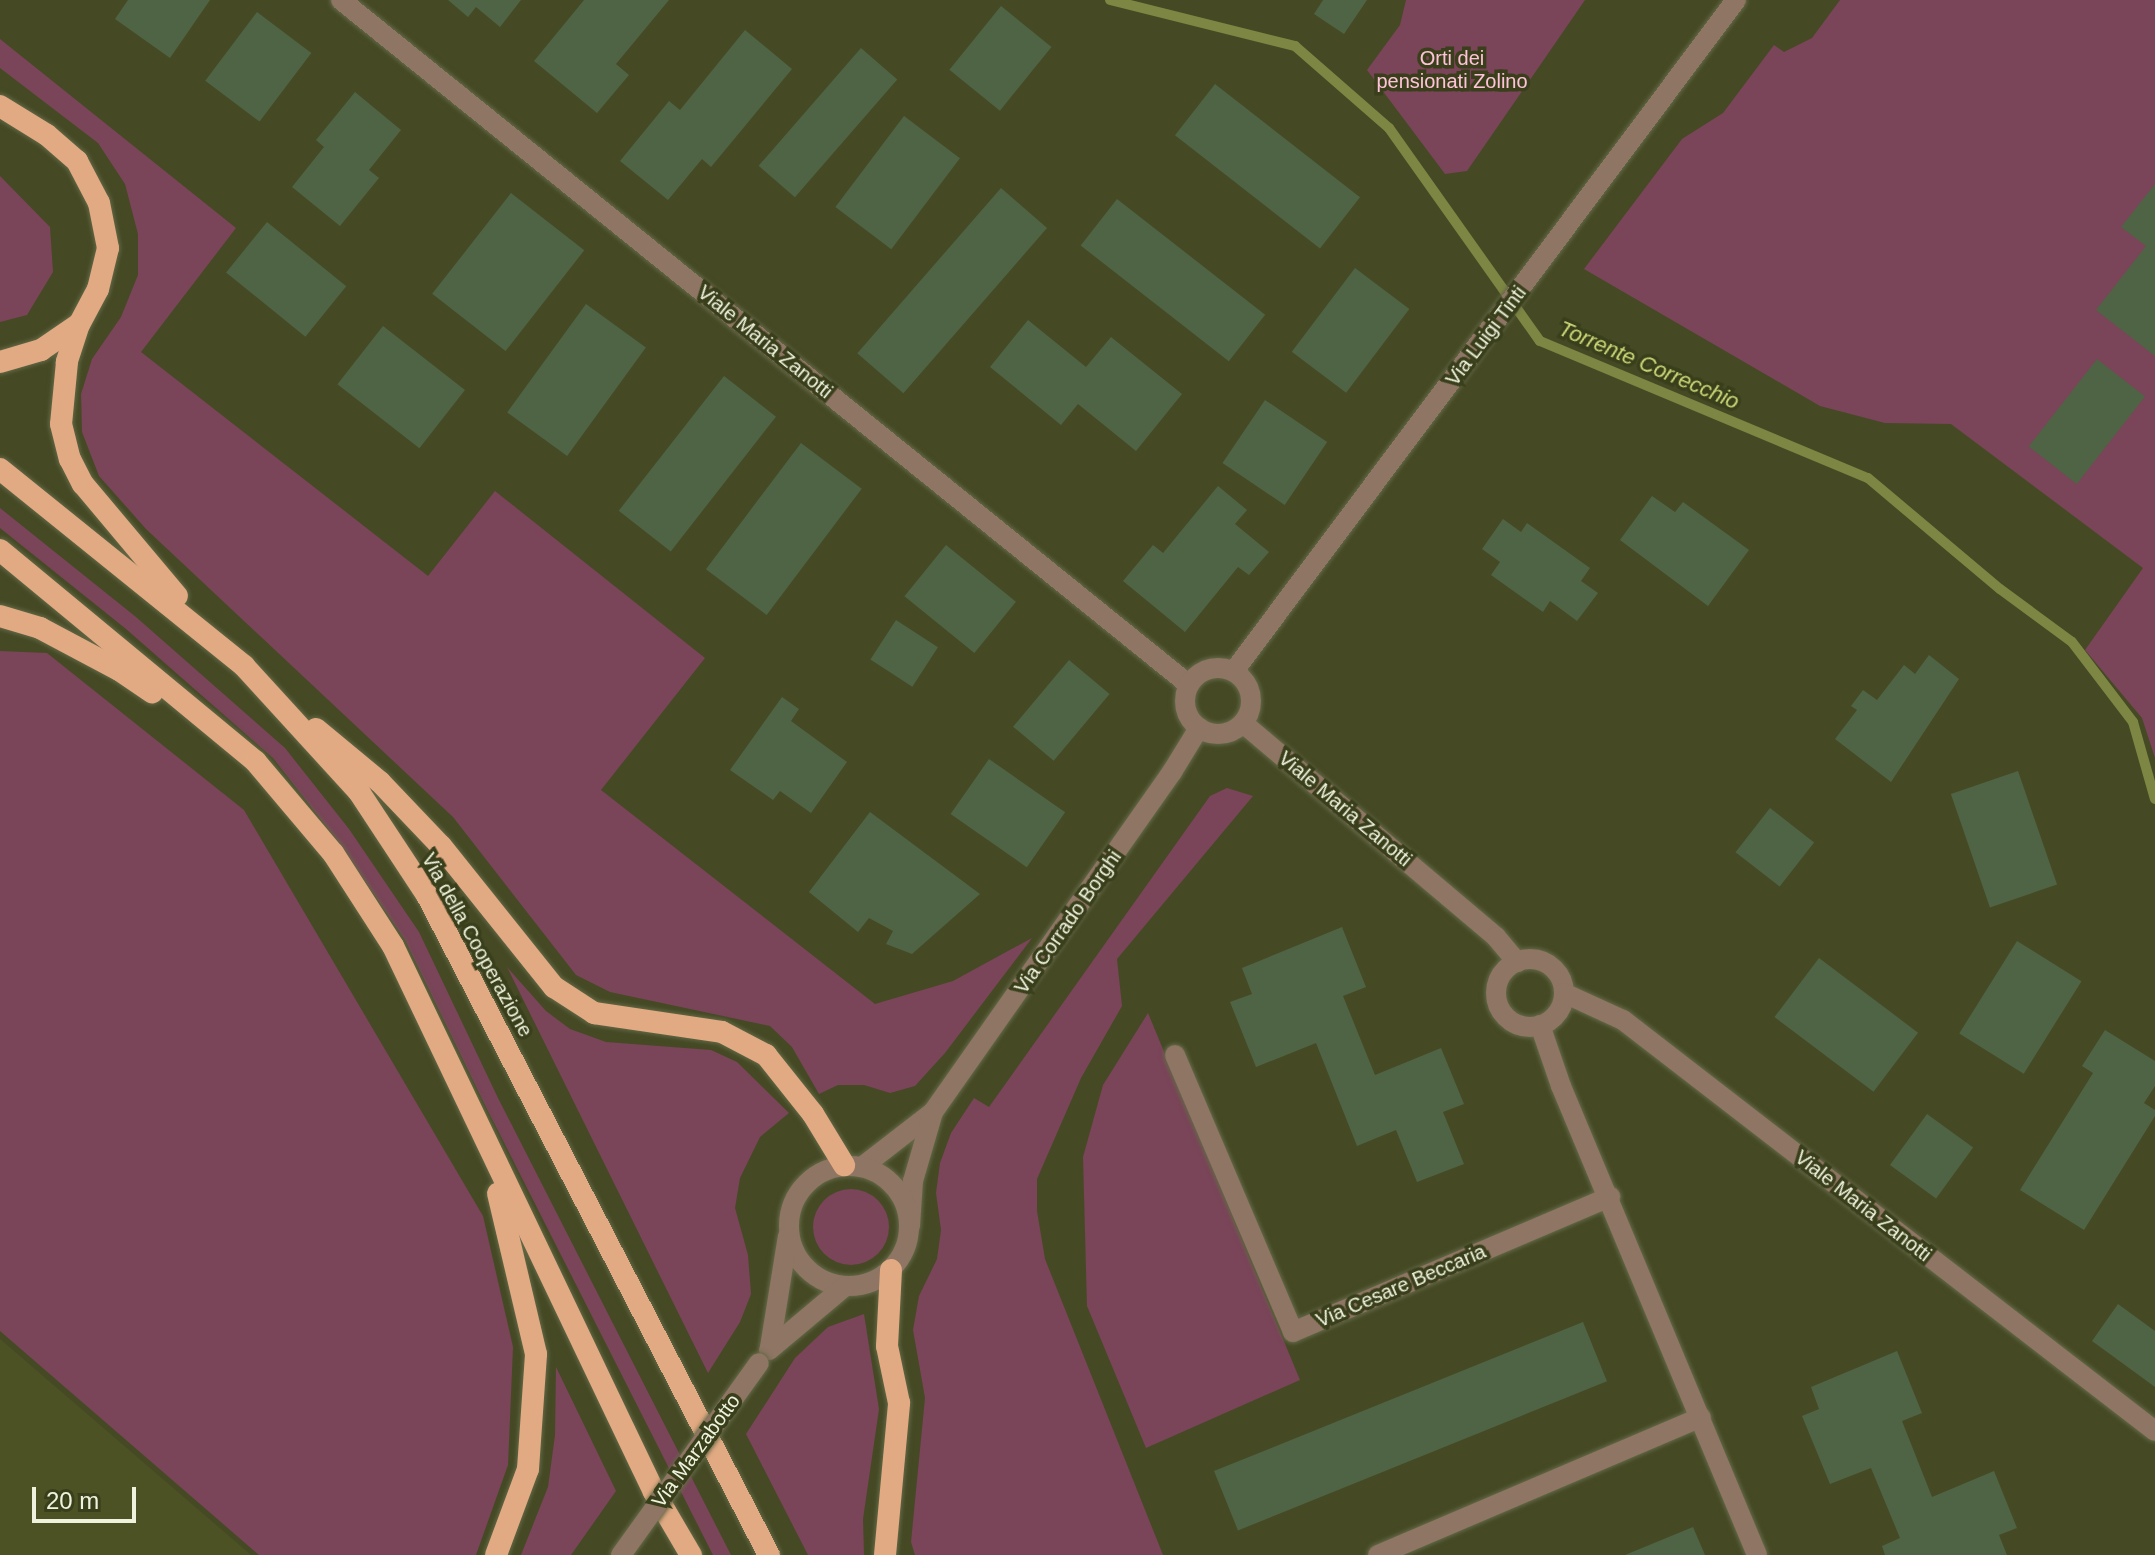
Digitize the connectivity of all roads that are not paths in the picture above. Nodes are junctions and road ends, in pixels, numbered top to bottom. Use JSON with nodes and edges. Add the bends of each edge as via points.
{"nodes":[{"id":1,"x":341,"y":0,"type":"edge"},
{"id":2,"x":1736,"y":0,"type":"edge"},
{"id":3,"x":0,"y":106,"type":"edge"},
{"id":4,"x":79,"y":324,"type":"junction"},
{"id":5,"x":0,"y":362,"type":"edge"},
{"id":6,"x":0,"y":469,"type":"edge"},
{"id":7,"x":0,"y":550,"type":"edge"},
{"id":8,"x":0,"y":616,"type":"edge"},
{"id":9,"x":1234,"y":671,"type":"junction"},
{"id":10,"x":251,"y":673,"type":"junction"},
{"id":11,"x":1188,"y":684,"type":"junction"},
{"id":12,"x":1243,"y":723,"type":"junction"},
{"id":13,"x":1199,"y":728,"type":"junction"},
{"id":14,"x":256,"y":762,"type":"junction"},
{"id":15,"x":1517,"y":962,"type":"junction"},
{"id":16,"x":1564,"y":993,"type":"junction"},
{"id":17,"x":1540,"y":1025,"type":"junction"},
{"id":18,"x":1175,"y":1055,"type":"dead end"},
{"id":19,"x":933,"y":1112,"type":"junction"},
{"id":20,"x":482,"y":1134,"type":"junction"},
{"id":21,"x":853,"y":1166,"type":"junction"},
{"id":22,"x":1610,"y":1197,"type":"junction"},
{"id":23,"x":910,"y":1226,"type":"junction"},
{"id":24,"x":789,"y":1232,"type":"junction"},
{"id":25,"x":891,"y":1270,"type":"junction"},
{"id":26,"x":844,"y":1287,"type":"junction"},
{"id":27,"x":765,"y":1355,"type":"junction"},
{"id":28,"x":1701,"y":1417,"type":"junction"},
{"id":29,"x":2155,"y":1431,"type":"edge"},
{"id":30,"x":496,"y":1555,"type":"edge"},
{"id":31,"x":621,"y":1555,"type":"edge"},
{"id":32,"x":691,"y":1555,"type":"edge"},
{"id":33,"x":769,"y":1555,"type":"edge"},
{"id":34,"x":885,"y":1555,"type":"edge"},
{"id":35,"x":1378,"y":1555,"type":"edge"},
{"id":36,"x":1757,"y":1555,"type":"edge"}],
"edges":[{"from":1,"to":11,"type":"street","name":"Viale Maria Zanotti"},
{"from":2,"to":9,"type":"street","name":"Via Luigi Tinti"},
{"from":3,"to":4,"type":"highway","via":[[77,161],[99,203],[108,248],[98,289]]},
{"from":4,"to":5,"type":"highway","via":[[41,350]]},
{"from":4,"to":10,"type":"highway","via":[[67,362],[61,424],[70,459],[83,484],[155,575]]},
{"from":6,"to":10,"type":"highway","name":"Via della Cooperazione"},
{"from":7,"to":14,"type":"highway"},
{"from":8,"to":14,"type":"highway","via":[[40,628],[119,670]]},
{"from":9,"to":11,"type":"street","via":[[1214,667]]},
{"from":9,"to":12,"type":"street","via":[[1250,690]]},
{"from":10,"to":21,"type":"highway","via":[[380,782],[441,846],[554,987],[594,1013],[722,1032],[766,1055]]},
{"from":10,"to":33,"type":"highway","name":"Via della Cooperazione","via":[[359,792],[427,895]]},
{"from":11,"to":13,"type":"street","via":[[1184,705]]},
{"from":12,"to":13,"type":"street","via":[[1221,734]]},
{"from":12,"to":15,"type":"street","name":"Viale Maria Zanotti","via":[[1496,937]]},
{"from":13,"to":19,"type":"street","name":"Via Corrado Borghi"},
{"from":14,"to":20,"type":"highway","via":[[333,853],[393,946]]},
{"from":15,"to":16,"type":"street","via":[[1546,963],[1555,970]]},
{"from":15,"to":17,"type":"street","via":[[1500,976],[1499,1007],[1510,1021]]},
{"from":16,"to":17,"type":"street","via":[[1554,1017]]},
{"from":16,"to":29,"type":"street","name":"Viale Maria Zanotti","via":[[1623,1020]]},
{"from":17,"to":22,"type":"street"},
{"from":18,"to":22,"type":"street","name":"Via Cesare Beccaria","via":[[1293,1332]]},
{"from":19,"to":21,"type":"street","name":"Via Corrado Borghi"},
{"from":19,"to":23,"type":"street","name":"Via Corrado Borghi","via":[[913,1181]]},
{"from":20,"to":30,"type":"highway","via":[[536,1354],[528,1469]]},
{"from":20,"to":32,"type":"highway","via":[[654,1492]]},
{"from":21,"to":23,"type":"street","via":[[881,1175],[896,1188]]},
{"from":21,"to":24,"type":"street","via":[[825,1170],[803,1188],[790,1213]]},
{"from":22,"to":28,"type":"street"},
{"from":23,"to":25,"type":"street","via":[[908,1242]]},
{"from":24,"to":26,"type":"street","via":[[794,1253],[806,1269]]},
{"from":24,"to":27,"type":"street","name":"Via Marzabotto"},
{"from":25,"to":26,"type":"street","via":[[861,1286]]},
{"from":25,"to":34,"type":"highway","via":[[887,1346],[899,1403]]},
{"from":26,"to":27,"type":"street","name":"Via Marzabotto"},
{"from":27,"to":31,"type":"street","name":"Via Marzabotto","bridge":true},
{"from":28,"to":35,"type":"street"},
{"from":28,"to":36,"type":"street"}]}
